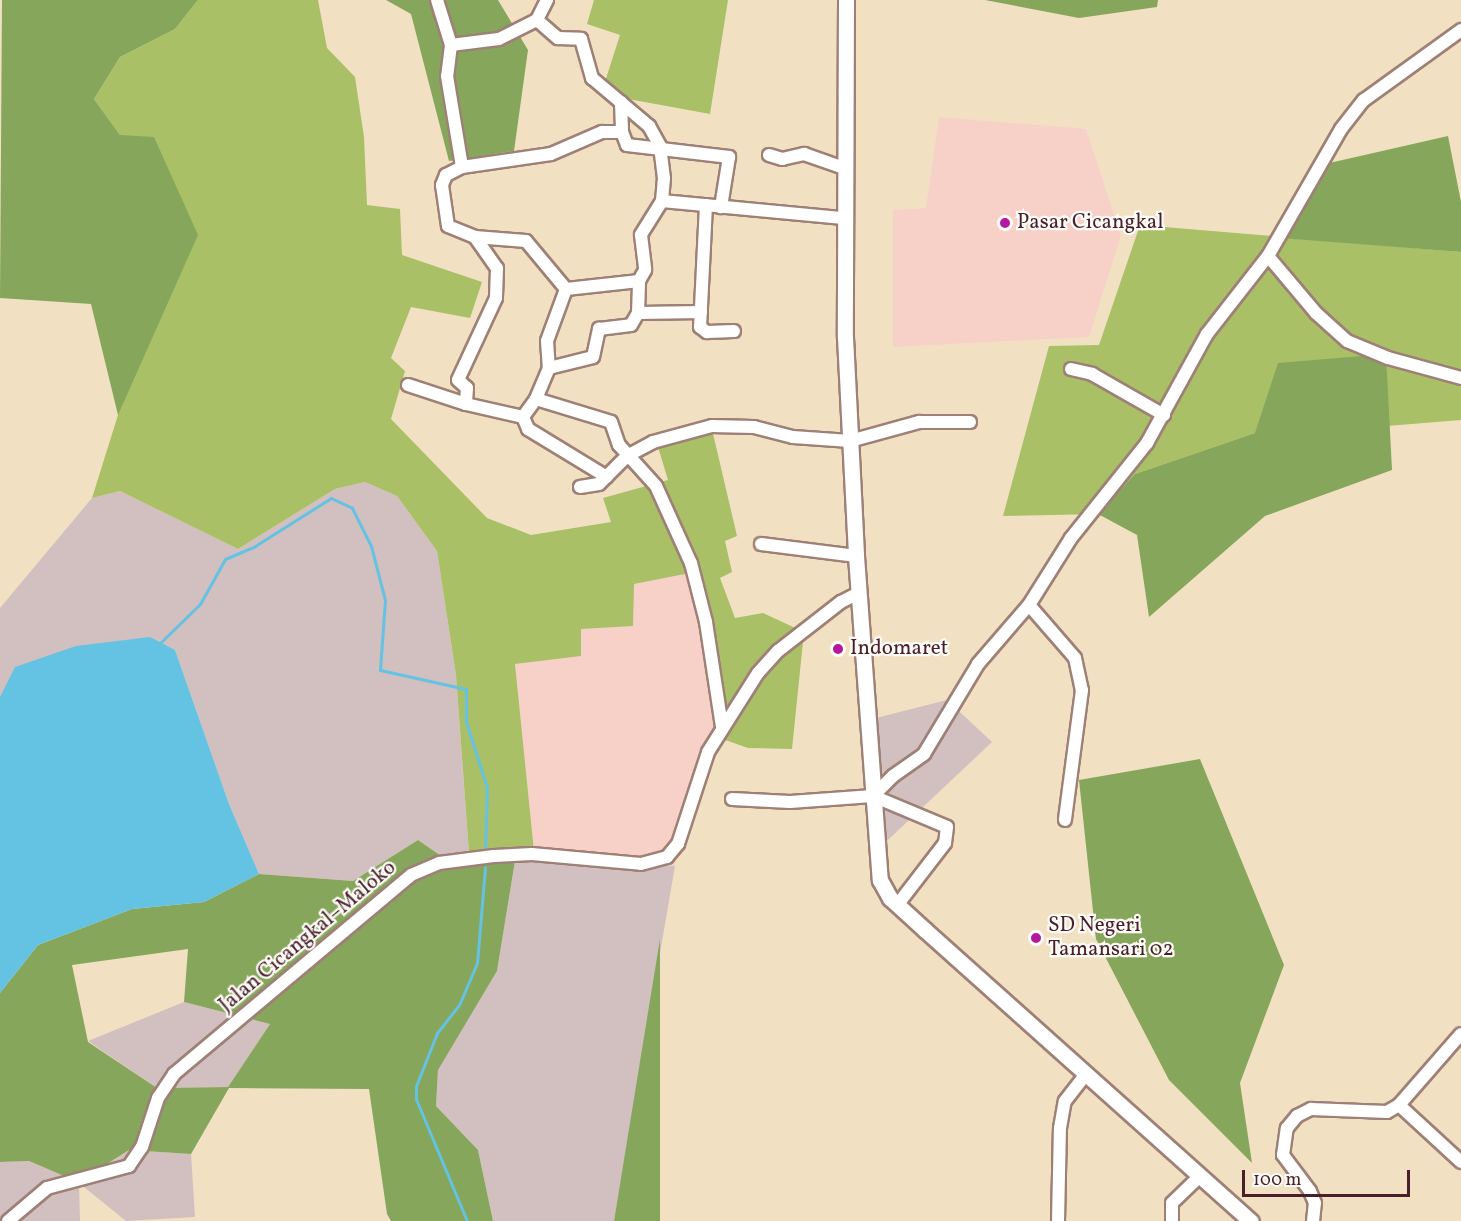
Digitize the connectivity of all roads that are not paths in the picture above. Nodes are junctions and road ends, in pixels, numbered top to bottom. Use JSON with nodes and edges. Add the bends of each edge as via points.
{"nodes":[{"id":1,"x":438,"y":0,"type":"edge"},
{"id":2,"x":546,"y":0,"type":"edge"},
{"id":3,"x":846,"y":0,"type":"edge"},
{"id":4,"x":537,"y":20,"type":"junction"},
{"id":5,"x":1461,"y":30,"type":"edge"},
{"id":6,"x":451,"y":45,"type":"junction"},
{"id":7,"x":621,"y":102,"type":"junction"},
{"id":8,"x":622,"y":132,"type":"junction"},
{"id":9,"x":660,"y":146,"type":"junction"},
{"id":10,"x":769,"y":155,"type":"dead end"},
{"id":11,"x":462,"y":167,"type":"junction"},
{"id":12,"x":844,"y":168,"type":"junction"},
{"id":13,"x":662,"y":201,"type":"junction"},
{"id":14,"x":706,"y":205,"type":"junction"},
{"id":15,"x":721,"y":207,"type":"junction"},
{"id":16,"x":843,"y":218,"type":"junction"},
{"id":17,"x":475,"y":237,"type":"junction"},
{"id":18,"x":1268,"y":256,"type":"junction"},
{"id":19,"x":639,"y":281,"type":"junction"},
{"id":20,"x":566,"y":289,"type":"junction"},
{"id":21,"x":700,"y":312,"type":"junction"},
{"id":22,"x":638,"y":314,"type":"junction"},
{"id":23,"x":734,"y":331,"type":"dead end"},
{"id":24,"x":549,"y":368,"type":"junction"},
{"id":25,"x":1071,"y":369,"type":"dead end"},
{"id":26,"x":1461,"y":378,"type":"edge"},
{"id":27,"x":408,"y":385,"type":"dead end"},
{"id":28,"x":536,"y":399,"type":"junction"},
{"id":29,"x":466,"y":404,"type":"junction"},
{"id":30,"x":1164,"y":415,"type":"junction"},
{"id":31,"x":523,"y":417,"type":"junction"},
{"id":32,"x":970,"y":422,"type":"dead end"},
{"id":33,"x":850,"y":441,"type":"junction"},
{"id":34,"x":627,"y":456,"type":"junction"},
{"id":35,"x":607,"y":477,"type":"junction"},
{"id":36,"x":580,"y":487,"type":"dead end"},
{"id":37,"x":761,"y":544,"type":"dead end"},
{"id":38,"x":856,"y":556,"type":"junction"},
{"id":39,"x":859,"y":593,"type":"junction"},
{"id":40,"x":1029,"y":605,"type":"junction"},
{"id":41,"x":722,"y":726,"type":"junction"},
{"id":42,"x":873,"y":796,"type":"junction"},
{"id":43,"x":732,"y":800,"type":"dead end"},
{"id":44,"x":1065,"y":820,"type":"dead end"},
{"id":45,"x":898,"y":904,"type":"junction"},
{"id":46,"x":1461,"y":1034,"type":"edge"},
{"id":47,"x":1085,"y":1075,"type":"junction"},
{"id":48,"x":1400,"y":1105,"type":"junction"},
{"id":49,"x":1461,"y":1162,"type":"edge"},
{"id":50,"x":1200,"y":1176,"type":"junction"},
{"id":51,"x":8,"y":1221,"type":"edge"},
{"id":52,"x":1058,"y":1221,"type":"edge"},
{"id":53,"x":1172,"y":1221,"type":"edge"},
{"id":54,"x":1251,"y":1221,"type":"edge"},
{"id":55,"x":1313,"y":1221,"type":"edge"}],
"edges":[{"from":1,"to":6,"type":"street"},
{"from":2,"to":4,"type":"street"},
{"from":3,"to":12,"type":"main road"},
{"from":4,"to":6,"type":"street","via":[[499,39]]},
{"from":4,"to":7,"type":"street","via":[[558,38],[581,39],[592,78]]},
{"from":5,"to":18,"type":"street","via":[[1364,99],[1335,139]]},
{"from":6,"to":11,"type":"street","via":[[447,76]]},
{"from":7,"to":8,"type":"street"},
{"from":7,"to":9,"type":"street","via":[[649,126]]},
{"from":8,"to":9,"type":"street","via":[[627,145]]},
{"from":8,"to":11,"type":"street","via":[[602,132],[551,154],[516,156]]},
{"from":9,"to":13,"type":"street"},
{"from":9,"to":15,"type":"street","via":[[729,157]]},
{"from":10,"to":12,"type":"street","via":[[782,159],[804,154]]},
{"from":11,"to":17,"type":"street","via":[[446,175],[441,185],[448,226]]},
{"from":12,"to":16,"type":"main road"},
{"from":13,"to":14,"type":"street"},
{"from":13,"to":19,"type":"street","via":[[641,235],[645,270]]},
{"from":14,"to":15,"type":"street"},
{"from":14,"to":21,"type":"street"},
{"from":15,"to":16,"type":"street"},
{"from":16,"to":33,"type":"main road"},
{"from":17,"to":20,"type":"street","via":[[526,241]]},
{"from":17,"to":29,"type":"street","via":[[496,268],[496,298],[458,380],[467,388]]},
{"from":18,"to":26,"type":"street","via":[[1321,319],[1347,341],[1388,358]]},
{"from":18,"to":30,"type":"street","via":[[1207,334]]},
{"from":19,"to":20,"type":"street"},
{"from":19,"to":22,"type":"street"},
{"from":20,"to":24,"type":"street","via":[[547,341]]},
{"from":21,"to":22,"type":"street"},
{"from":21,"to":23,"type":"street","via":[[702,330]]},
{"from":22,"to":24,"type":"street","via":[[631,325],[599,329],[593,357]]},
{"from":24,"to":28,"type":"street"},
{"from":25,"to":30,"type":"street","via":[[1092,374]]},
{"from":27,"to":29,"type":"street"},
{"from":28,"to":31,"type":"street"},
{"from":28,"to":34,"type":"street","via":[[611,422]]},
{"from":29,"to":31,"type":"street"},
{"from":30,"to":40,"type":"street","via":[[1147,443],[1071,538]]},
{"from":31,"to":35,"type":"street","via":[[528,429]]},
{"from":32,"to":33,"type":"street","via":[[919,422]]},
{"from":33,"to":34,"type":"street","via":[[793,437],[754,427],[724,425],[653,442]]},
{"from":33,"to":38,"type":"main road"},
{"from":34,"to":35,"type":"street"},
{"from":34,"to":41,"type":"street","via":[[656,486],[692,562]]},
{"from":35,"to":36,"type":"street","via":[[592,487]]},
{"from":37,"to":38,"type":"street"},
{"from":38,"to":39,"type":"main road"},
{"from":39,"to":41,"type":"street","name":"Jalan Cicangkal–Maloko","via":[[840,602],[778,651]]},
{"from":39,"to":42,"type":"main road"},
{"from":40,"to":42,"type":"street","via":[[978,664],[924,754]]},
{"from":40,"to":44,"type":"street","via":[[1075,658],[1082,690]]},
{"from":41,"to":51,"type":"street","name":"Jalan Cicangkal–Maloko","via":[[708,752],[678,844],[667,857],[641,864],[532,854],[494,856],[439,863],[411,875],[174,1074],[159,1098],[142,1147],[129,1166],[47,1188]]},
{"from":42,"to":43,"type":"street","via":[[789,802]]},
{"from":42,"to":45,"type":"main road","via":[[878,873],[885,890]]},
{"from":42,"to":45,"type":"street","via":[[947,827],[945,843]]},
{"from":45,"to":47,"type":"main road"},
{"from":46,"to":48,"type":"street"},
{"from":47,"to":50,"type":"main road","via":[[1146,1123]]},
{"from":47,"to":52,"type":"street","via":[[1065,1101],[1060,1128]]},
{"from":48,"to":49,"type":"street"},
{"from":48,"to":55,"type":"street","via":[[1372,1114],[1311,1109],[1297,1116],[1287,1128],[1283,1155],[1310,1191],[1315,1203]]},
{"from":50,"to":53,"type":"street","via":[[1172,1203]]},
{"from":50,"to":54,"type":"main road"}]}
